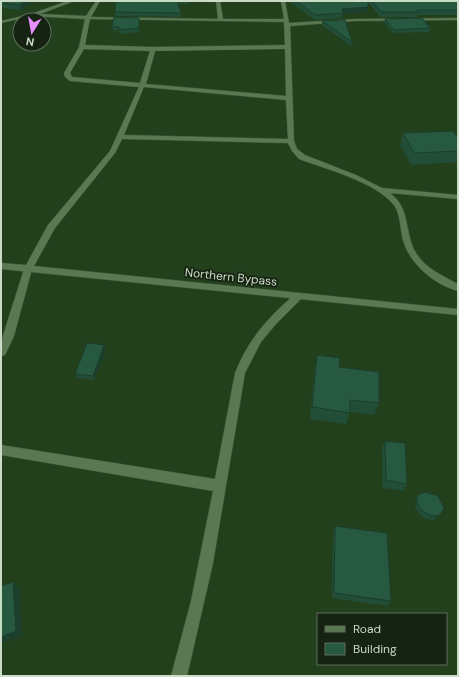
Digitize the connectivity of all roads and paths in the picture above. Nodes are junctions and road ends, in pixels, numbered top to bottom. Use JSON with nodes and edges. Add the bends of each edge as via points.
{"nodes":[{"id":1,"x":72,"y":1,"type":"edge"},
{"id":2,"x":98,"y":1,"type":"edge"},
{"id":3,"x":218,"y":1,"type":"edge"},
{"id":4,"x":283,"y":1,"type":"edge"},
{"id":5,"x":287,"y":1,"type":"edge"},
{"id":6,"x":41,"y":12,"type":"edge"},
{"id":7,"x":52,"y":16,"type":"edge"},
{"id":8,"x":88,"y":18,"type":"junction"},
{"id":9,"x":458,"y":19,"type":"edge"},
{"id":10,"x":12,"y":20,"type":"edge"},
{"id":11,"x":221,"y":20,"type":"junction"},
{"id":12,"x":1,"y":22,"type":"edge"},
{"id":13,"x":287,"y":23,"type":"junction"},
{"id":14,"x":82,"y":47,"type":"junction"},
{"id":15,"x":288,"y":47,"type":"junction"},
{"id":16,"x":153,"y":49,"type":"junction"},
{"id":17,"x":142,"y":86,"type":"junction"},
{"id":18,"x":288,"y":98,"type":"junction"},
{"id":19,"x":120,"y":137,"type":"junction"},
{"id":20,"x":291,"y":141,"type":"junction"},
{"id":21,"x":383,"y":190,"type":"junction"},
{"id":22,"x":458,"y":197,"type":"edge"},
{"id":23,"x":1,"y":266,"type":"edge"},
{"id":24,"x":28,"y":269,"type":"junction"},
{"id":25,"x":458,"y":288,"type":"edge"},
{"id":26,"x":299,"y":296,"type":"junction"},
{"id":27,"x":458,"y":312,"type":"edge"},
{"id":28,"x":1,"y":352,"type":"edge"},
{"id":29,"x":1,"y":450,"type":"edge"},
{"id":30,"x":220,"y":486,"type":"junction"},
{"id":31,"x":179,"y":676,"type":"edge"}],
"edges":[{"from":1,"to":6,"type":"street"},
{"from":2,"to":8,"type":"street"},
{"from":3,"to":11,"type":"street"},
{"from":4,"to":5,"type":"street"},
{"from":4,"to":13,"type":"street"},
{"from":7,"to":8,"type":"street"},
{"from":8,"to":11,"type":"street"},
{"from":8,"to":14,"type":"street"},
{"from":9,"to":13,"type":"street","via":[[366,19]]},
{"from":10,"to":12,"type":"street"},
{"from":11,"to":13,"type":"street"},
{"from":13,"to":15,"type":"street"},
{"from":14,"to":16,"type":"street"},
{"from":14,"to":17,"type":"street","via":[[68,73],[70,79]]},
{"from":15,"to":16,"type":"street"},
{"from":15,"to":18,"type":"street"},
{"from":16,"to":17,"type":"street"},
{"from":17,"to":18,"type":"street"},
{"from":17,"to":19,"type":"street"},
{"from":18,"to":20,"type":"street"},
{"from":19,"to":20,"type":"street"},
{"from":19,"to":24,"type":"street","via":[[109,159],[51,227]]},
{"from":20,"to":21,"type":"street","via":[[294,150],[302,157]]},
{"from":21,"to":22,"type":"street"},
{"from":21,"to":25,"type":"street","via":[[397,204],[408,248],[414,259],[430,272]]},
{"from":23,"to":24,"type":"street","name":"Northern Bypass"},
{"from":24,"to":26,"type":"street","name":"Northern Bypass"},
{"from":24,"to":28,"type":"street","via":[[9,336]]},
{"from":26,"to":27,"type":"street","name":"Northern Bypass"},
{"from":26,"to":30,"type":"street","via":[[262,332],[246,356],[240,373]]},
{"from":29,"to":30,"type":"street"},
{"from":30,"to":31,"type":"street"}]}
